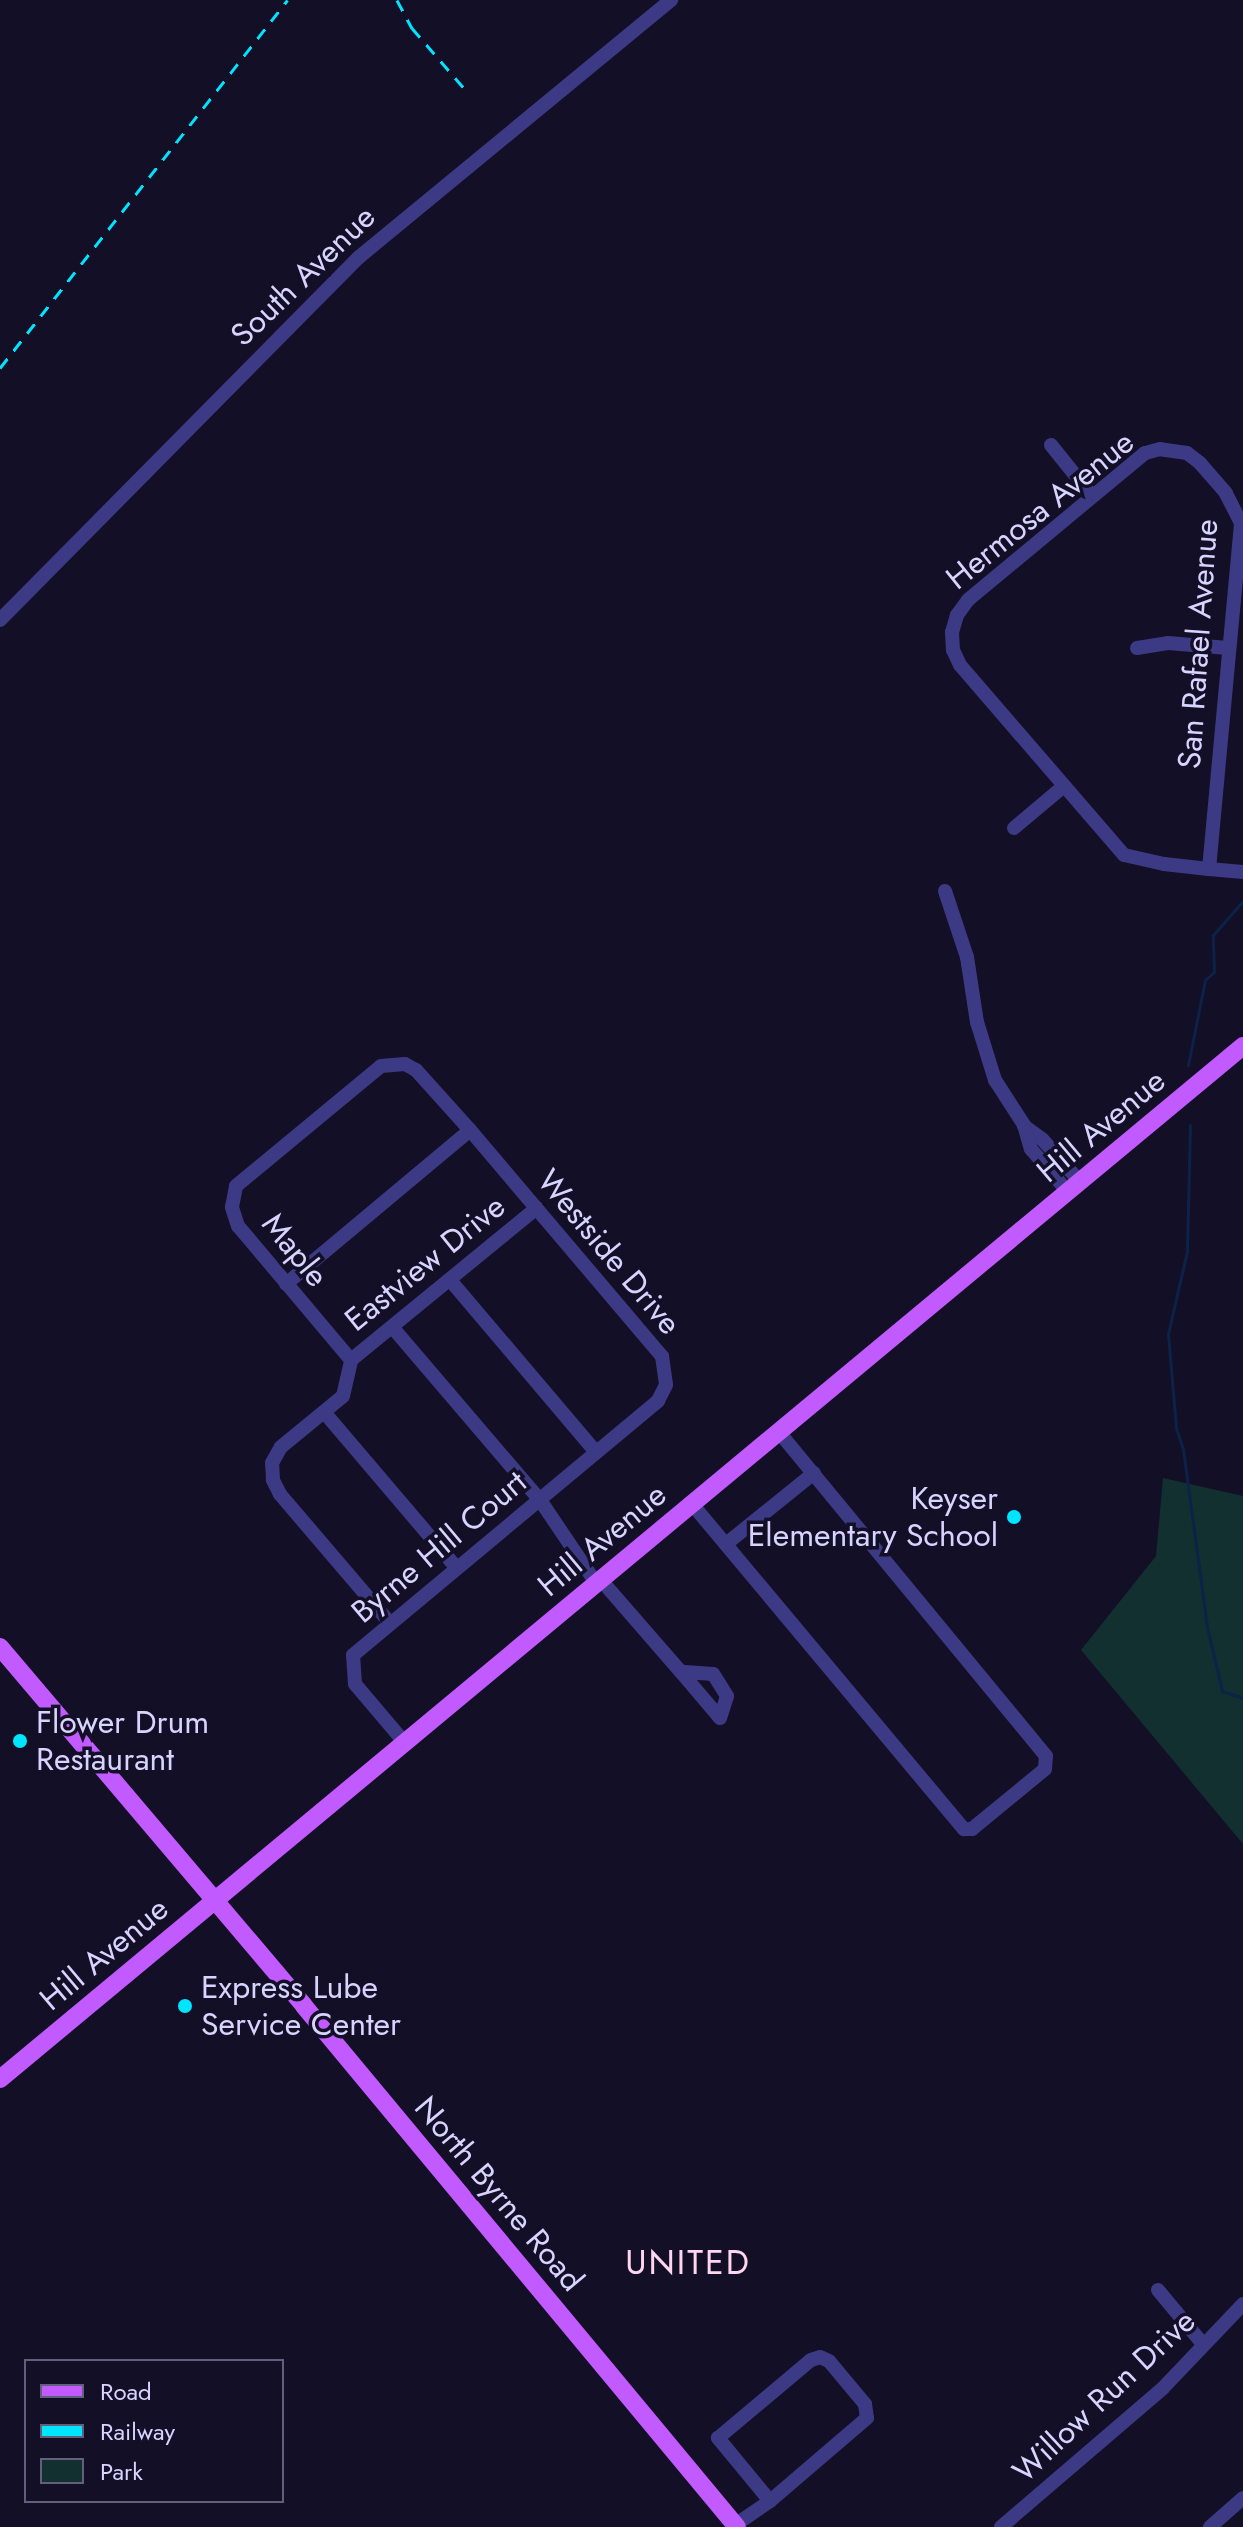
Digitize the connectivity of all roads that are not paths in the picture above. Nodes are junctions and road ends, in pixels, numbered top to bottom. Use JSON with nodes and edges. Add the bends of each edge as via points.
{"nodes":[{"id":1,"x":671,"y":0,"type":"edge"},
{"id":2,"x":1051,"y":445,"type":"dead end"},
{"id":3,"x":1177,"y":450,"type":"joint"},
{"id":4,"x":1092,"y":496,"type":"junction"},
{"id":5,"x":0,"y":620,"type":"edge"},
{"id":6,"x":1137,"y":648,"type":"dead end"},
{"id":7,"x":1228,"y":648,"type":"junction"},
{"id":8,"x":1064,"y":786,"type":"junction"},
{"id":9,"x":1014,"y":828,"type":"dead end"},
{"id":10,"x":1209,"y":869,"type":"junction"},
{"id":11,"x":1243,"y":872,"type":"edge"},
{"id":12,"x":945,"y":891,"type":"dead end"},
{"id":13,"x":1242,"y":1049,"type":"edge"},
{"id":14,"x":424,"y":1078,"type":"joint"},
{"id":15,"x":470,"y":1130,"type":"junction"},
{"id":16,"x":1074,"y":1187,"type":"junction"},
{"id":17,"x":537,"y":1208,"type":"junction"},
{"id":18,"x":450,"y":1280,"type":"junction"},
{"id":19,"x":286,"y":1284,"type":"junction"},
{"id":20,"x":393,"y":1328,"type":"junction"},
{"id":21,"x":351,"y":1360,"type":"junction"},
{"id":22,"x":324,"y":1412,"type":"junction"},
{"id":23,"x":641,"y":1415,"type":"joint"},
{"id":24,"x":779,"y":1432,"type":"junction"},
{"id":25,"x":596,"y":1452,"type":"junction"},
{"id":26,"x":814,"y":1473,"type":"junction"},
{"id":27,"x":540,"y":1500,"type":"junction"},
{"id":28,"x":692,"y":1504,"type":"junction"},
{"id":29,"x":726,"y":1544,"type":"junction"},
{"id":30,"x":456,"y":1567,"type":"junction"},
{"id":31,"x":599,"y":1582,"type":"junction"},
{"id":32,"x":390,"y":1623,"type":"junction"},
{"id":33,"x":0,"y":1647,"type":"edge"},
{"id":34,"x":681,"y":1672,"type":"dead end"},
{"id":35,"x":405,"y":1743,"type":"junction"},
{"id":36,"x":215,"y":1900,"type":"junction"},
{"id":37,"x":0,"y":2079,"type":"edge"},
{"id":38,"x":1158,"y":2290,"type":"dead end"},
{"id":39,"x":1243,"y":2304,"type":"edge"},
{"id":40,"x":1202,"y":2343,"type":"junction"},
{"id":41,"x":1243,"y":2498,"type":"edge"},
{"id":42,"x":770,"y":2501,"type":"junction"},
{"id":43,"x":736,"y":2526,"type":"edge"},
{"id":44,"x":1001,"y":2527,"type":"edge"},
{"id":45,"x":1210,"y":2527,"type":"edge"}],
"edges":[{"from":1,"to":5,"type":"street","name":"South Avenue","via":[[358,258]]},
{"from":2,"to":4,"type":"street"},
{"from":3,"to":4,"type":"street","name":"Hermosa Avenue","via":[[1145,453]]},
{"from":3,"to":7,"type":"street","name":"San Rafael Avenue","via":[[1200,463],[1226,493],[1241,523]]},
{"from":4,"to":8,"type":"street","name":"Hermosa Avenue","via":[[968,600],[952,632],[960,665]]},
{"from":6,"to":7,"type":"street","via":[[1168,643]]},
{"from":7,"to":10,"type":"street","name":"San Rafael Avenue"},
{"from":8,"to":9,"type":"street"},
{"from":8,"to":10,"type":"street","via":[[1124,855]]},
{"from":10,"to":11,"type":"street"},
{"from":12,"to":16,"type":"street","via":[[967,957],[977,1022],[995,1080],[1024,1125],[1031,1149]]},
{"from":13,"to":16,"type":"main road","name":"Hill Avenue"},
{"from":14,"to":15,"type":"street","name":"Westside Drive"},
{"from":14,"to":19,"type":"street","name":"Maple","via":[[405,1064],[381,1066],[236,1186],[232,1207],[238,1226]]},
{"from":15,"to":17,"type":"street","name":"Westside Drive"},
{"from":15,"to":19,"type":"street"},
{"from":16,"to":24,"type":"main road","name":"Hill Avenue"},
{"from":17,"to":18,"type":"street","name":"Eastview Drive"},
{"from":17,"to":23,"type":"street","name":"Westside Drive","via":[[662,1356],[666,1385],[658,1401]]},
{"from":18,"to":20,"type":"street","name":"Eastview Drive"},
{"from":18,"to":25,"type":"street"},
{"from":19,"to":21,"type":"street","name":"Maple"},
{"from":20,"to":21,"type":"street","name":"Eastview Drive"},
{"from":20,"to":27,"type":"street"},
{"from":21,"to":22,"type":"street","name":"Eastview Drive","via":[[343,1396]]},
{"from":22,"to":30,"type":"street"},
{"from":22,"to":32,"type":"street","name":"Eastview Drive","via":[[281,1447],[272,1463],[273,1480]]},
{"from":23,"to":25,"type":"street","name":"Byrne Hill Court"},
{"from":24,"to":26,"type":"street"},
{"from":24,"to":28,"type":"main road","name":"Hill Avenue"},
{"from":25,"to":27,"type":"street","name":"Byrne Hill Court"},
{"from":26,"to":29,"type":"street"},
{"from":26,"to":29,"type":"street","via":[[1046,1756],[1045,1769],[972,1829],[964,1829]]},
{"from":27,"to":30,"type":"street","name":"Byrne Hill Court"},
{"from":27,"to":31,"type":"street"},
{"from":28,"to":29,"type":"street"},
{"from":28,"to":31,"type":"main road","name":"Hill Avenue"},
{"from":30,"to":32,"type":"street","name":"Byrne Hill Court"},
{"from":31,"to":34,"type":"street"},
{"from":31,"to":35,"type":"main road","name":"Hill Avenue"},
{"from":32,"to":35,"type":"street","name":"Byrne Hill Court","via":[[353,1655],[355,1684]]},
{"from":33,"to":36,"type":"main road","name":"North Byrne Road"},
{"from":35,"to":36,"type":"main road","name":"Hill Avenue"},
{"from":36,"to":37,"type":"main road","name":"Hill Avenue"},
{"from":36,"to":43,"type":"main road","name":"North Byrne Road"},
{"from":38,"to":40,"type":"street"},
{"from":39,"to":40,"type":"street","name":"Willow Run Drive"},
{"from":40,"to":44,"type":"street","name":"Willow Run Drive","via":[[1163,2388]]},
{"from":41,"to":45,"type":"street"},
{"from":42,"to":42,"type":"street","via":[[718,2438],[820,2357],[865,2404],[867,2418]]},
{"from":42,"to":43,"type":"street"}]}
